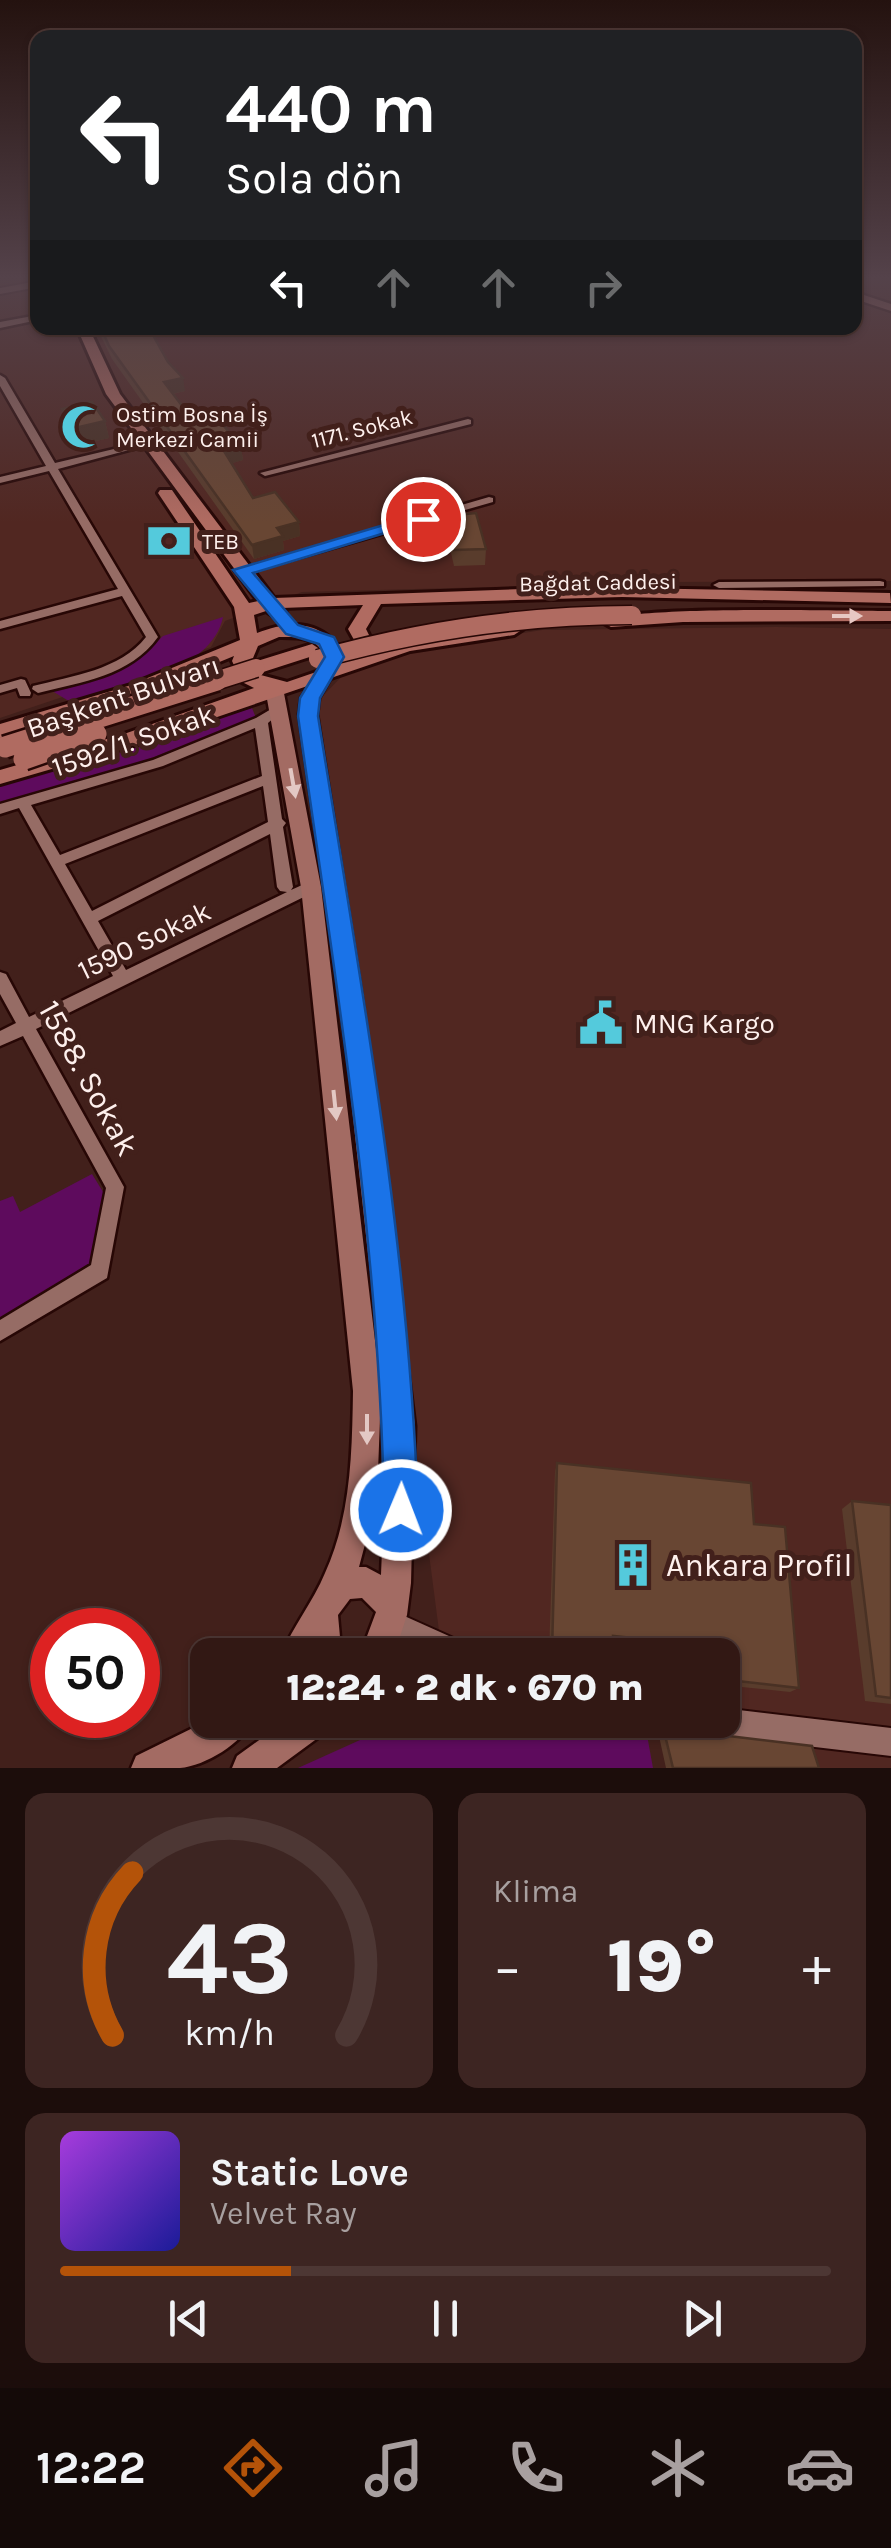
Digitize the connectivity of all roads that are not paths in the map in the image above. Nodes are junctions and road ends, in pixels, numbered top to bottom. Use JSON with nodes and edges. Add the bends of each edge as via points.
{"nodes":[{"id":1,"x":80,"y":359,"type":"edge"},
{"id":2,"x":97,"y":359,"type":"edge"},
{"id":3,"x":0,"y":378,"type":"edge"},
{"id":4,"x":4,"y":391,"type":"edge"},
{"id":5,"x":468,"y":422,"type":"dead end"},
{"id":6,"x":135,"y":447,"type":"junction"},
{"id":7,"x":53,"y":467,"type":"junction"},
{"id":8,"x":265,"y":473,"type":"dead end"},
{"id":9,"x":0,"y":480,"type":"edge"},
{"id":10,"x":488,"y":500,"type":"dead end"},
{"id":11,"x":242,"y":570,"type":"junction"},
{"id":12,"x":719,"y":584,"type":"dead end"},
{"id":13,"x":126,"y":591,"type":"junction"},
{"id":14,"x":887,"y":594,"type":"edge"},
{"id":15,"x":374,"y":602,"type":"junction"},
{"id":16,"x":268,"y":603,"type":"junction"},
{"id":17,"x":243,"y":607,"type":"junction"},
{"id":18,"x":627,"y":609,"type":"junction"},
{"id":19,"x":891,"y":616,"type":"edge"},
{"id":20,"x":680,"y":618,"type":"junction"},
{"id":21,"x":0,"y":626,"type":"edge"},
{"id":22,"x":292,"y":630,"type":"junction"},
{"id":23,"x":250,"y":644,"type":"junction"},
{"id":24,"x":400,"y":649,"type":"junction"},
{"id":25,"x":318,"y":661,"type":"junction"},
{"id":26,"x":0,"y":690,"type":"edge"},
{"id":27,"x":135,"y":690,"type":"junction"},
{"id":28,"x":266,"y":693,"type":"junction"},
{"id":29,"x":210,"y":711,"type":"junction"},
{"id":30,"x":1,"y":748,"type":"edge"},
{"id":31,"x":0,"y":777,"type":"edge"},
{"id":32,"x":272,"y":778,"type":"junction"},
{"id":33,"x":22,"y":803,"type":"junction"},
{"id":34,"x":0,"y":809,"type":"edge"},
{"id":35,"x":279,"y":823,"type":"junction"},
{"id":36,"x":56,"y":862,"type":"junction"},
{"id":37,"x":298,"y":887,"type":"junction"},
{"id":38,"x":89,"y":918,"type":"junction"},
{"id":39,"x":0,"y":979,"type":"edge"},
{"id":40,"x":123,"y":979,"type":"junction"},
{"id":41,"x":25,"y":1027,"type":"junction"},
{"id":42,"x":0,"y":1039,"type":"edge"},
{"id":43,"x":0,"y":1331,"type":"edge"},
{"id":44,"x":324,"y":1608,"type":"junction"},
{"id":45,"x":391,"y":1616,"type":"junction"},
{"id":46,"x":307,"y":1638,"type":"edge"},
{"id":47,"x":324,"y":1638,"type":"edge"},
{"id":48,"x":388,"y":1638,"type":"edge"},
{"id":49,"x":429,"y":1638,"type":"edge"},
{"id":50,"x":740,"y":1724,"type":"edge"},
{"id":51,"x":212,"y":1738,"type":"edge"},
{"id":52,"x":290,"y":1738,"type":"edge"},
{"id":53,"x":891,"y":1742,"type":"edge"},
{"id":54,"x":148,"y":1768,"type":"edge"},
{"id":55,"x":249,"y":1768,"type":"edge"}],
"edges":[{"from":1,"to":6,"type":"main road"},
{"from":2,"to":11,"type":"main road","via":[[113,394]]},
{"from":3,"to":4,"type":"street"},
{"from":4,"to":7,"type":"street"},
{"from":5,"to":8,"type":"street","name":"1171. Sokak"},
{"from":6,"to":7,"type":"street"},
{"from":6,"to":17,"type":"main road"},
{"from":7,"to":9,"type":"street"},
{"from":7,"to":13,"type":"street"},
{"from":10,"to":11,"type":"street"},
{"from":11,"to":16,"type":"main road"},
{"from":12,"to":14,"type":"street"},
{"from":13,"to":21,"type":"street"},
{"from":13,"to":26,"type":"street","via":[[152,637],[146,647],[120,663],[32,691],[22,684]]},
{"from":14,"to":15,"type":"main road","via":[[529,593]]},
{"from":14,"to":18,"type":"main road","name":"Bağdat Caddesi"},
{"from":15,"to":16,"type":"main road"},
{"from":15,"to":22,"type":"main road"},
{"from":15,"to":24,"type":"main road","via":[[357,629],[364,642]]},
{"from":16,"to":17,"type":"main road"},
{"from":16,"to":22,"type":"main road"},
{"from":17,"to":23,"type":"main road"},
{"from":18,"to":20,"type":"main road","name":"Bağdat Caddesi"},
{"from":18,"to":25,"type":"main road","name":"Bağdat Caddesi","bridge":true,"via":[[487,620]]},
{"from":20,"to":19,"type":"main road","name":"Bağdat Caddesi","one_way":true},
{"from":20,"to":24,"type":"main road","via":[[511,629]]},
{"from":22,"to":23,"type":"main road"},
{"from":22,"to":25,"type":"main road","via":[[318,635],[333,648],[332,666]]},
{"from":23,"to":27,"type":"main road"},
{"from":23,"to":28,"type":"main road","via":[[240,661]]},
{"from":24,"to":25,"type":"main road"},
{"from":25,"to":28,"type":"main road"},
{"from":25,"to":28,"type":"main road","via":[[302,686]]},
{"from":25,"to":45,"type":"main road","via":[[308,716],[351,999],[401,1426]]},
{"from":27,"to":29,"type":"main road","via":[[205,680],[223,686]]},
{"from":27,"to":30,"type":"main road"},
{"from":28,"to":29,"type":"main road"},
{"from":28,"to":30,"type":"main road","name":"Başkent Bulvarı","bridge":true},
{"from":28,"to":30,"type":"main road","name":"Başkent Bulvarı","bridge":true,"via":[[24,759]]},
{"from":28,"to":32,"type":"street"},
{"from":28,"to":33,"type":"street","name":"1592/1. Sokak","via":[[158,763]]},
{"from":28,"to":37,"type":"main road","one_way":true},
{"from":29,"to":31,"type":"main road"},
{"from":32,"to":35,"type":"street"},
{"from":32,"to":36,"type":"street"},
{"from":33,"to":34,"type":"street","name":"1592/1. Sokak"},
{"from":33,"to":36,"type":"street"},
{"from":35,"to":37,"type":"street"},
{"from":35,"to":38,"type":"street"},
{"from":36,"to":38,"type":"street"},
{"from":37,"to":40,"type":"street","name":"1590 Sokak"},
{"from":37,"to":44,"type":"main road","one_way":true,"via":[[366,1391],[358,1532]]},
{"from":38,"to":40,"type":"street"},
{"from":39,"to":41,"type":"street","name":"1588. Sokak"},
{"from":40,"to":41,"type":"street","name":"1590 Sokak"},
{"from":41,"to":42,"type":"street","name":"1590 Sokak"},
{"from":41,"to":43,"type":"street","name":"1588. Sokak","via":[[115,1187],[100,1271]]},
{"from":44,"to":45,"type":"main road","via":[[344,1584],[366,1582],[385,1596]]},
{"from":44,"to":46,"type":"main road"},
{"from":44,"to":47,"type":"main road"},
{"from":45,"to":48,"type":"main road"},
{"from":45,"to":49,"type":"street"},
{"from":50,"to":53,"type":"street"},
{"from":51,"to":54,"type":"main road"},
{"from":52,"to":55,"type":"main road"}]}
